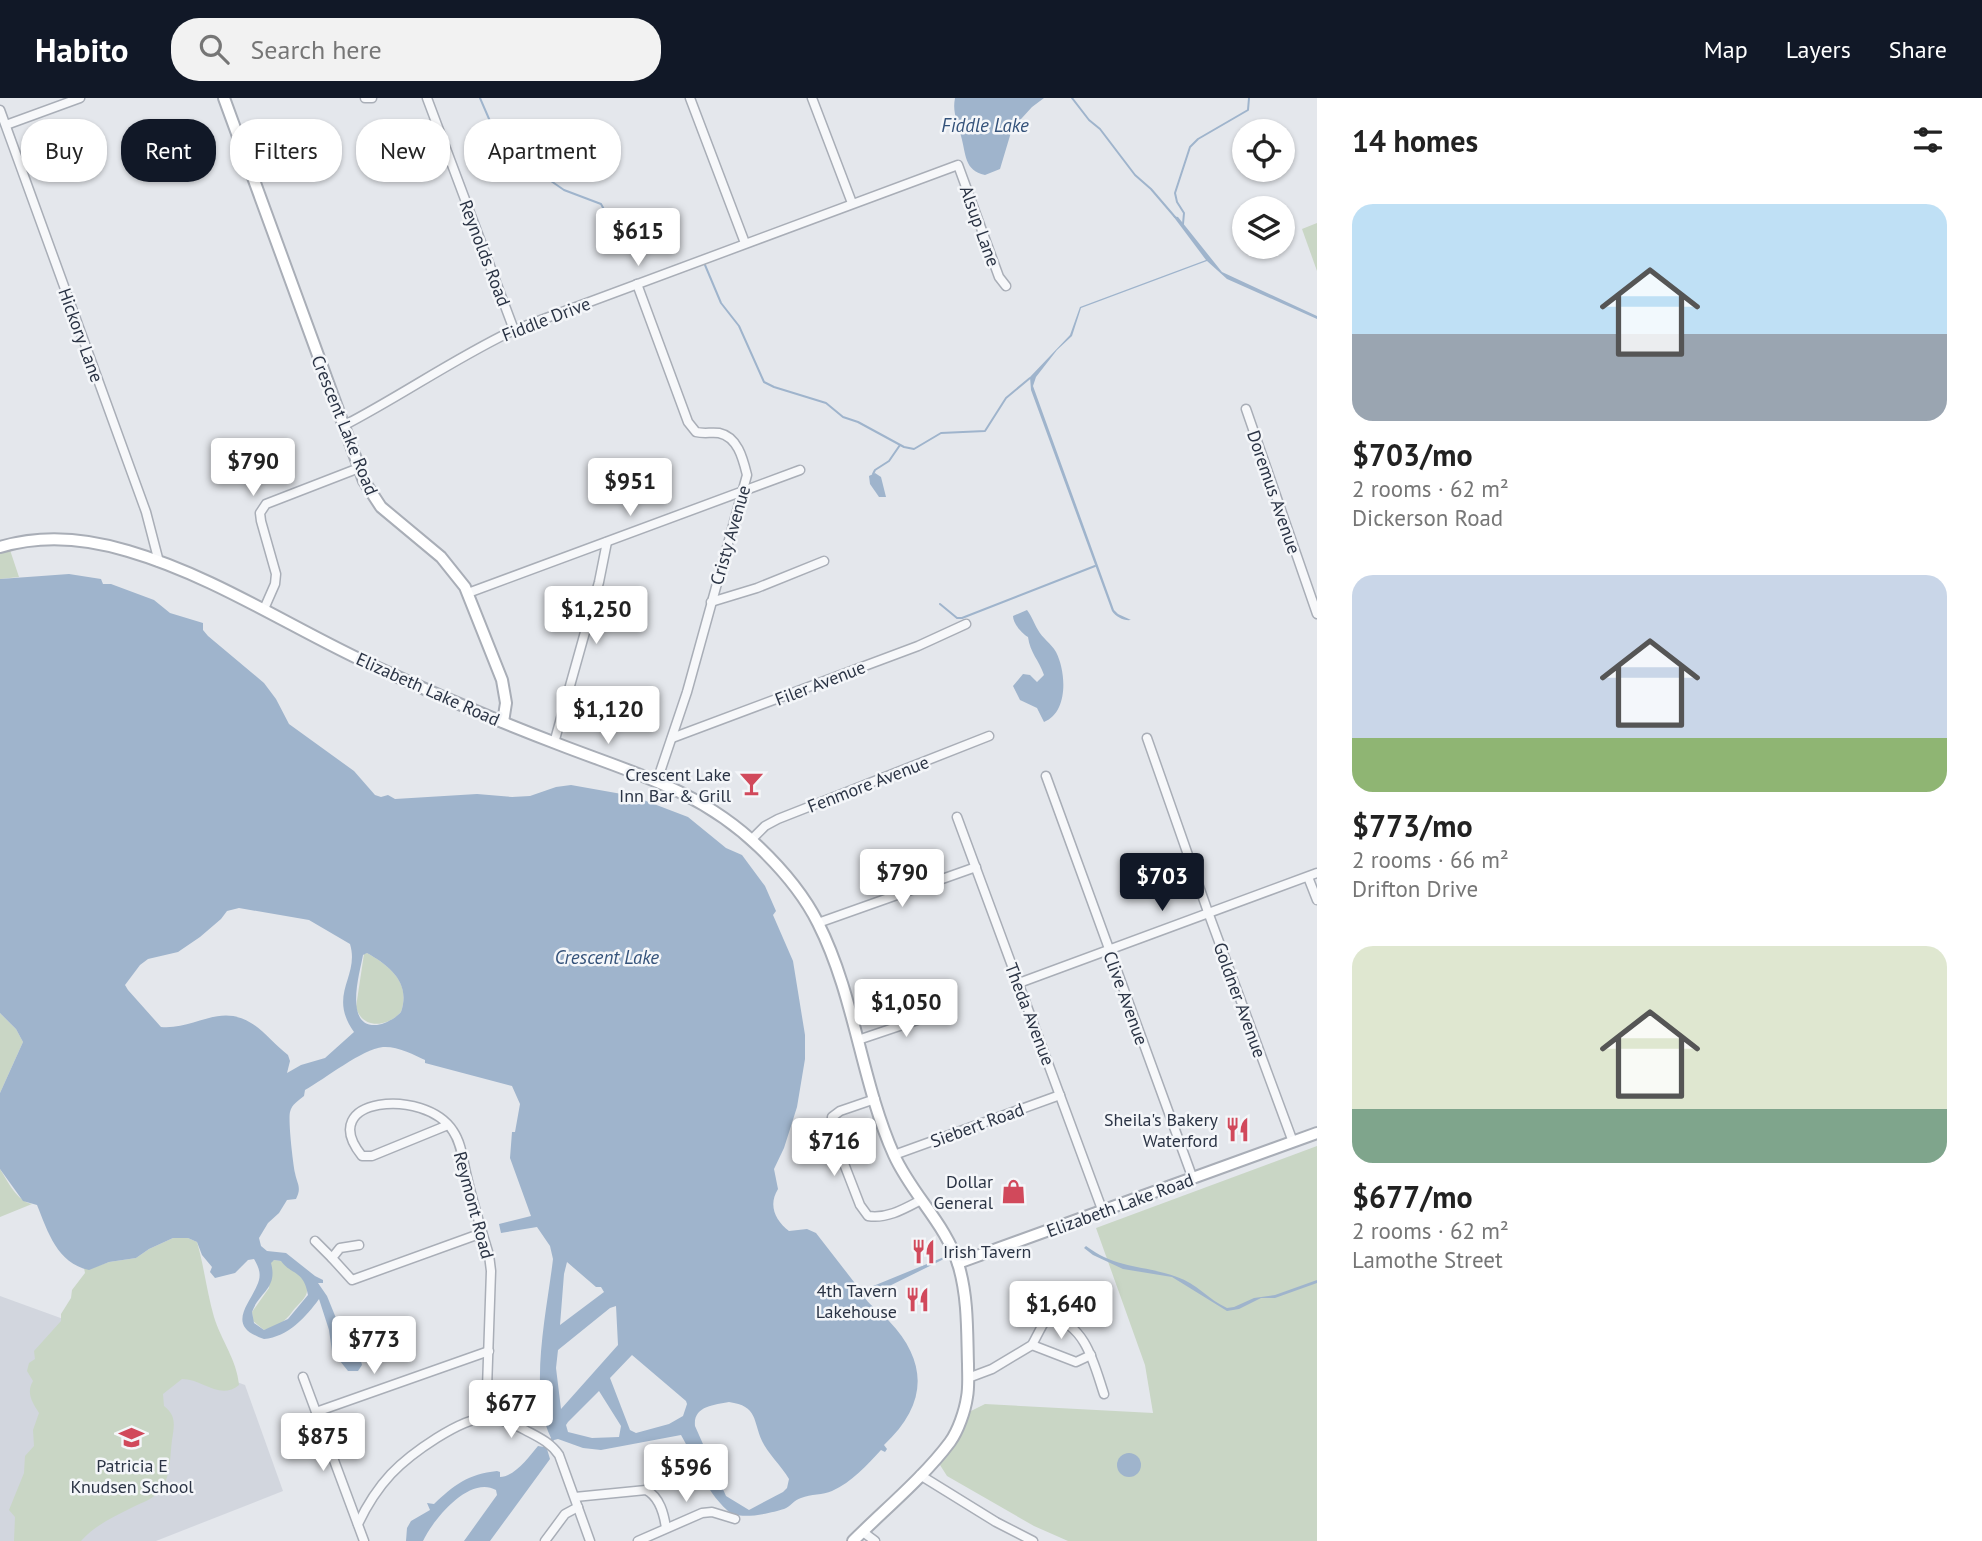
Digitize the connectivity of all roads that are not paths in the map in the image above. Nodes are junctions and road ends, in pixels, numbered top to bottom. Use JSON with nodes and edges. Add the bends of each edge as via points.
{"nodes":[{"id":1,"x":80,"y":98,"type":"edge"},
{"id":2,"x":224,"y":98,"type":"edge"},
{"id":3,"x":365,"y":98,"type":"edge"},
{"id":4,"x":372,"y":98,"type":"edge"},
{"id":5,"x":426,"y":98,"type":"edge"},
{"id":6,"x":690,"y":98,"type":"edge"},
{"id":7,"x":812,"y":98,"type":"edge"},
{"id":8,"x":0,"y":110,"type":"edge"},
{"id":9,"x":6,"y":125,"type":"junction"},
{"id":10,"x":958,"y":165,"type":"joint"},
{"id":11,"x":852,"y":203,"type":"junction"},
{"id":12,"x":745,"y":243,"type":"junction"},
{"id":13,"x":636,"y":284,"type":"junction"},
{"id":14,"x":1006,"y":286,"type":"dead end"},
{"id":15,"x":514,"y":330,"type":"junction"},
{"id":16,"x":1246,"y":409,"type":"dead end"},
{"id":17,"x":343,"y":426,"type":"junction"},
{"id":18,"x":359,"y":468,"type":"junction"},
{"id":19,"x":800,"y":470,"type":"dead end"},
{"id":20,"x":744,"y":491,"type":"junction"},
{"id":21,"x":607,"y":542,"type":"junction"},
{"id":22,"x":0,"y":547,"type":"edge"},
{"id":23,"x":824,"y":561,"type":"dead end"},
{"id":24,"x":159,"y":562,"type":"junction"},
{"id":25,"x":468,"y":593,"type":"junction"},
{"id":26,"x":711,"y":602,"type":"junction"},
{"id":27,"x":264,"y":609,"type":"junction"},
{"id":28,"x":1317,"y":614,"type":"edge"},
{"id":29,"x":966,"y":624,"type":"dead end"},
{"id":30,"x":503,"y":722,"type":"junction"},
{"id":31,"x":989,"y":736,"type":"dead end"},
{"id":32,"x":672,"y":738,"type":"junction"},
{"id":33,"x":1147,"y":738,"type":"dead end"},
{"id":34,"x":554,"y":743,"type":"junction"},
{"id":35,"x":1046,"y":776,"type":"dead end"},
{"id":36,"x":657,"y":782,"type":"junction"},
{"id":37,"x":957,"y":817,"type":"dead end"},
{"id":38,"x":751,"y":840,"type":"junction"},
{"id":39,"x":976,"y":867,"type":"junction"},
{"id":40,"x":1317,"y":873,"type":"edge"},
{"id":41,"x":1307,"y":877,"type":"junction"},
{"id":42,"x":1317,"y":900,"type":"edge"},
{"id":43,"x":1208,"y":912,"type":"junction"},
{"id":44,"x":818,"y":923,"type":"junction"},
{"id":45,"x":1108,"y":949,"type":"junction"},
{"id":46,"x":1019,"y":982,"type":"junction"},
{"id":47,"x":944,"y":1011,"type":"dead end"},
{"id":48,"x":858,"y":1040,"type":"junction"},
{"id":49,"x":1059,"y":1095,"type":"junction"},
{"id":50,"x":875,"y":1099,"type":"junction"},
{"id":51,"x":448,"y":1125,"type":"junction"},
{"id":52,"x":1317,"y":1133,"type":"edge"},
{"id":53,"x":1293,"y":1142,"type":"junction"},
{"id":54,"x":894,"y":1155,"type":"junction"},
{"id":55,"x":1193,"y":1179,"type":"junction"},
{"id":56,"x":920,"y":1200,"type":"junction"},
{"id":57,"x":1103,"y":1212,"type":"junction"},
{"id":58,"x":482,"y":1233,"type":"junction"},
{"id":59,"x":315,"y":1241,"type":"dead end"},
{"id":60,"x":359,"y":1245,"type":"dead end"},
{"id":61,"x":332,"y":1258,"type":"junction"},
{"id":62,"x":958,"y":1263,"type":"junction"},
{"id":63,"x":1032,"y":1345,"type":"junction"},
{"id":64,"x":488,"y":1351,"type":"junction"},
{"id":65,"x":1091,"y":1355,"type":"junction"},
{"id":66,"x":303,"y":1377,"type":"dead end"},
{"id":67,"x":968,"y":1378,"type":"junction"},
{"id":68,"x":1104,"y":1394,"type":"dead end"},
{"id":69,"x":316,"y":1412,"type":"junction"},
{"id":70,"x":486,"y":1418,"type":"junction"},
{"id":71,"x":920,"y":1475,"type":"junction"},
{"id":72,"x":575,"y":1497,"type":"junction"},
{"id":73,"x":578,"y":1507,"type":"junction"},
{"id":74,"x":735,"y":1519,"type":"dead end"},
{"id":75,"x":358,"y":1524,"type":"junction"},
{"id":76,"x":666,"y":1528,"type":"junction"},
{"id":77,"x":863,"y":1532,"type":"junction"},
{"id":78,"x":364,"y":1541,"type":"edge"},
{"id":79,"x":545,"y":1541,"type":"edge"},
{"id":80,"x":590,"y":1541,"type":"edge"},
{"id":81,"x":638,"y":1541,"type":"edge"},
{"id":82,"x":853,"y":1541,"type":"edge"},
{"id":83,"x":875,"y":1541,"type":"edge"},
{"id":84,"x":1032,"y":1541,"type":"edge"}],
"edges":[{"from":1,"to":9,"type":"street"},
{"from":2,"to":17,"type":"street","name":"Crescent Lake Road"},
{"from":3,"to":4,"type":"street"},
{"from":5,"to":15,"type":"street","name":"Reynolds Road"},
{"from":6,"to":12,"type":"street"},
{"from":7,"to":11,"type":"street"},
{"from":8,"to":9,"type":"street","name":"Hickory Lane"},
{"from":9,"to":24,"type":"street","name":"Hickory Lane","via":[[146,512]]},
{"from":10,"to":11,"type":"street","name":"Fiddle Drive"},
{"from":10,"to":14,"type":"street","name":"Alsup Lane"},
{"from":11,"to":12,"type":"street","name":"Fiddle Drive"},
{"from":12,"to":13,"type":"street","name":"Fiddle Drive"},
{"from":13,"to":15,"type":"street","name":"Fiddle Drive"},
{"from":13,"to":20,"type":"street","name":"Cristy Avenue","via":[[688,422],[696,432],[730,437],[747,475]]},
{"from":15,"to":17,"type":"street","name":"Fiddle Drive"},
{"from":16,"to":28,"type":"street","name":"Doremus Avenue"},
{"from":17,"to":18,"type":"street","name":"Crescent Lake Road"},
{"from":18,"to":25,"type":"street","name":"Crescent Lake Road","via":[[381,507],[446,562]]},
{"from":18,"to":27,"type":"street","via":[[266,504],[261,521],[276,579]]},
{"from":19,"to":20,"type":"street"},
{"from":20,"to":21,"type":"street"},
{"from":20,"to":26,"type":"street","name":"Cristy Avenue"},
{"from":21,"to":25,"type":"street"},
{"from":21,"to":34,"type":"street"},
{"from":22,"to":24,"type":"street","name":"Elizabeth Lake Road","via":[[38,539],[70,539],[108,545]]},
{"from":23,"to":26,"type":"street"},
{"from":24,"to":27,"type":"street","name":"Elizabeth Lake Road"},
{"from":25,"to":30,"type":"street","name":"Crescent Lake Road","via":[[502,680]]},
{"from":26,"to":32,"type":"street","name":"Cristy Avenue"},
{"from":27,"to":30,"type":"street","name":"Elizabeth Lake Road","via":[[363,661]]},
{"from":29,"to":32,"type":"street","name":"Filer Avenue"},
{"from":30,"to":34,"type":"street","name":"Elizabeth Lake Road"},
{"from":31,"to":38,"type":"street","name":"Fenmore Avenue","via":[[778,819]]},
{"from":32,"to":36,"type":"street","name":"Cristy Avenue"},
{"from":33,"to":43,"type":"street","name":"Goldner Avenue"},
{"from":34,"to":36,"type":"street","name":"Elizabeth Lake Road"},
{"from":35,"to":45,"type":"street","name":"Clive Avenue"},
{"from":36,"to":38,"type":"street","name":"Elizabeth Lake Road","via":[[706,805]]},
{"from":37,"to":39,"type":"street","name":"Theda Avenue"},
{"from":38,"to":44,"type":"street","name":"Elizabeth Lake Road","via":[[790,881]]},
{"from":39,"to":44,"type":"street"},
{"from":39,"to":46,"type":"street","name":"Theda Avenue"},
{"from":40,"to":41,"type":"street"},
{"from":41,"to":42,"type":"street"},
{"from":41,"to":43,"type":"street"},
{"from":43,"to":45,"type":"street"},
{"from":43,"to":53,"type":"street","name":"Goldner Avenue"},
{"from":44,"to":48,"type":"street","name":"Elizabeth Lake Road"},
{"from":45,"to":46,"type":"street"},
{"from":45,"to":55,"type":"street","name":"Clive Avenue"},
{"from":46,"to":49,"type":"street","name":"Theda Avenue"},
{"from":47,"to":48,"type":"street"},
{"from":48,"to":50,"type":"street","name":"Elizabeth Lake Road"},
{"from":49,"to":54,"type":"street","name":"Siebert Road"},
{"from":49,"to":57,"type":"street","name":"Theda Avenue"},
{"from":50,"to":54,"type":"street","name":"Elizabeth Lake Road"},
{"from":50,"to":56,"type":"street","via":[[832,1117],[831,1130],[860,1205],[868,1216],[876,1217]]},
{"from":51,"to":51,"type":"street","via":[[372,1156],[362,1156],[349,1125],[361,1111],[399,1103],[418,1106]]},
{"from":51,"to":58,"type":"street","name":"Reymont Road","via":[[460,1147]]},
{"from":52,"to":53,"type":"street","name":"Elizabeth Lake Road"},
{"from":53,"to":55,"type":"street","name":"Elizabeth Lake Road"},
{"from":54,"to":56,"type":"street","name":"Elizabeth Lake Road"},
{"from":55,"to":57,"type":"street","name":"Elizabeth Lake Road"},
{"from":56,"to":62,"type":"street","name":"Elizabeth Lake Road"},
{"from":57,"to":62,"type":"street","name":"Elizabeth Lake Road"},
{"from":58,"to":61,"type":"street","via":[[352,1280]]},
{"from":58,"to":64,"type":"street","name":"Reymont Road","via":[[491,1271]]},
{"from":59,"to":61,"type":"street"},
{"from":60,"to":61,"type":"street","via":[[340,1248]]},
{"from":62,"to":67,"type":"street","via":[[967,1317]]},
{"from":63,"to":65,"type":"street","via":[[1076,1362]]},
{"from":63,"to":65,"type":"street","via":[[1051,1317],[1064,1320]]},
{"from":63,"to":67,"type":"street"},
{"from":64,"to":69,"type":"street"},
{"from":64,"to":70,"type":"street","name":"Reymont Road"},
{"from":65,"to":68,"type":"street"},
{"from":66,"to":69,"type":"street"},
{"from":67,"to":71,"type":"street","via":[[968,1395],[952,1440]]},
{"from":69,"to":75,"type":"street"},
{"from":70,"to":72,"type":"street","via":[[509,1423],[549,1443],[559,1455]]},
{"from":70,"to":75,"type":"street","via":[[447,1431],[392,1473]]},
{"from":71,"to":77,"type":"street"},
{"from":71,"to":84,"type":"street"},
{"from":72,"to":73,"type":"street"},
{"from":72,"to":76,"type":"street","via":[[646,1490],[659,1504]]},
{"from":73,"to":79,"type":"street","via":[[565,1514]]},
{"from":73,"to":80,"type":"street"},
{"from":74,"to":76,"type":"street","via":[[712,1511]]},
{"from":75,"to":78,"type":"street"},
{"from":76,"to":81,"type":"street"},
{"from":77,"to":82,"type":"street"},
{"from":77,"to":83,"type":"street"}]}
